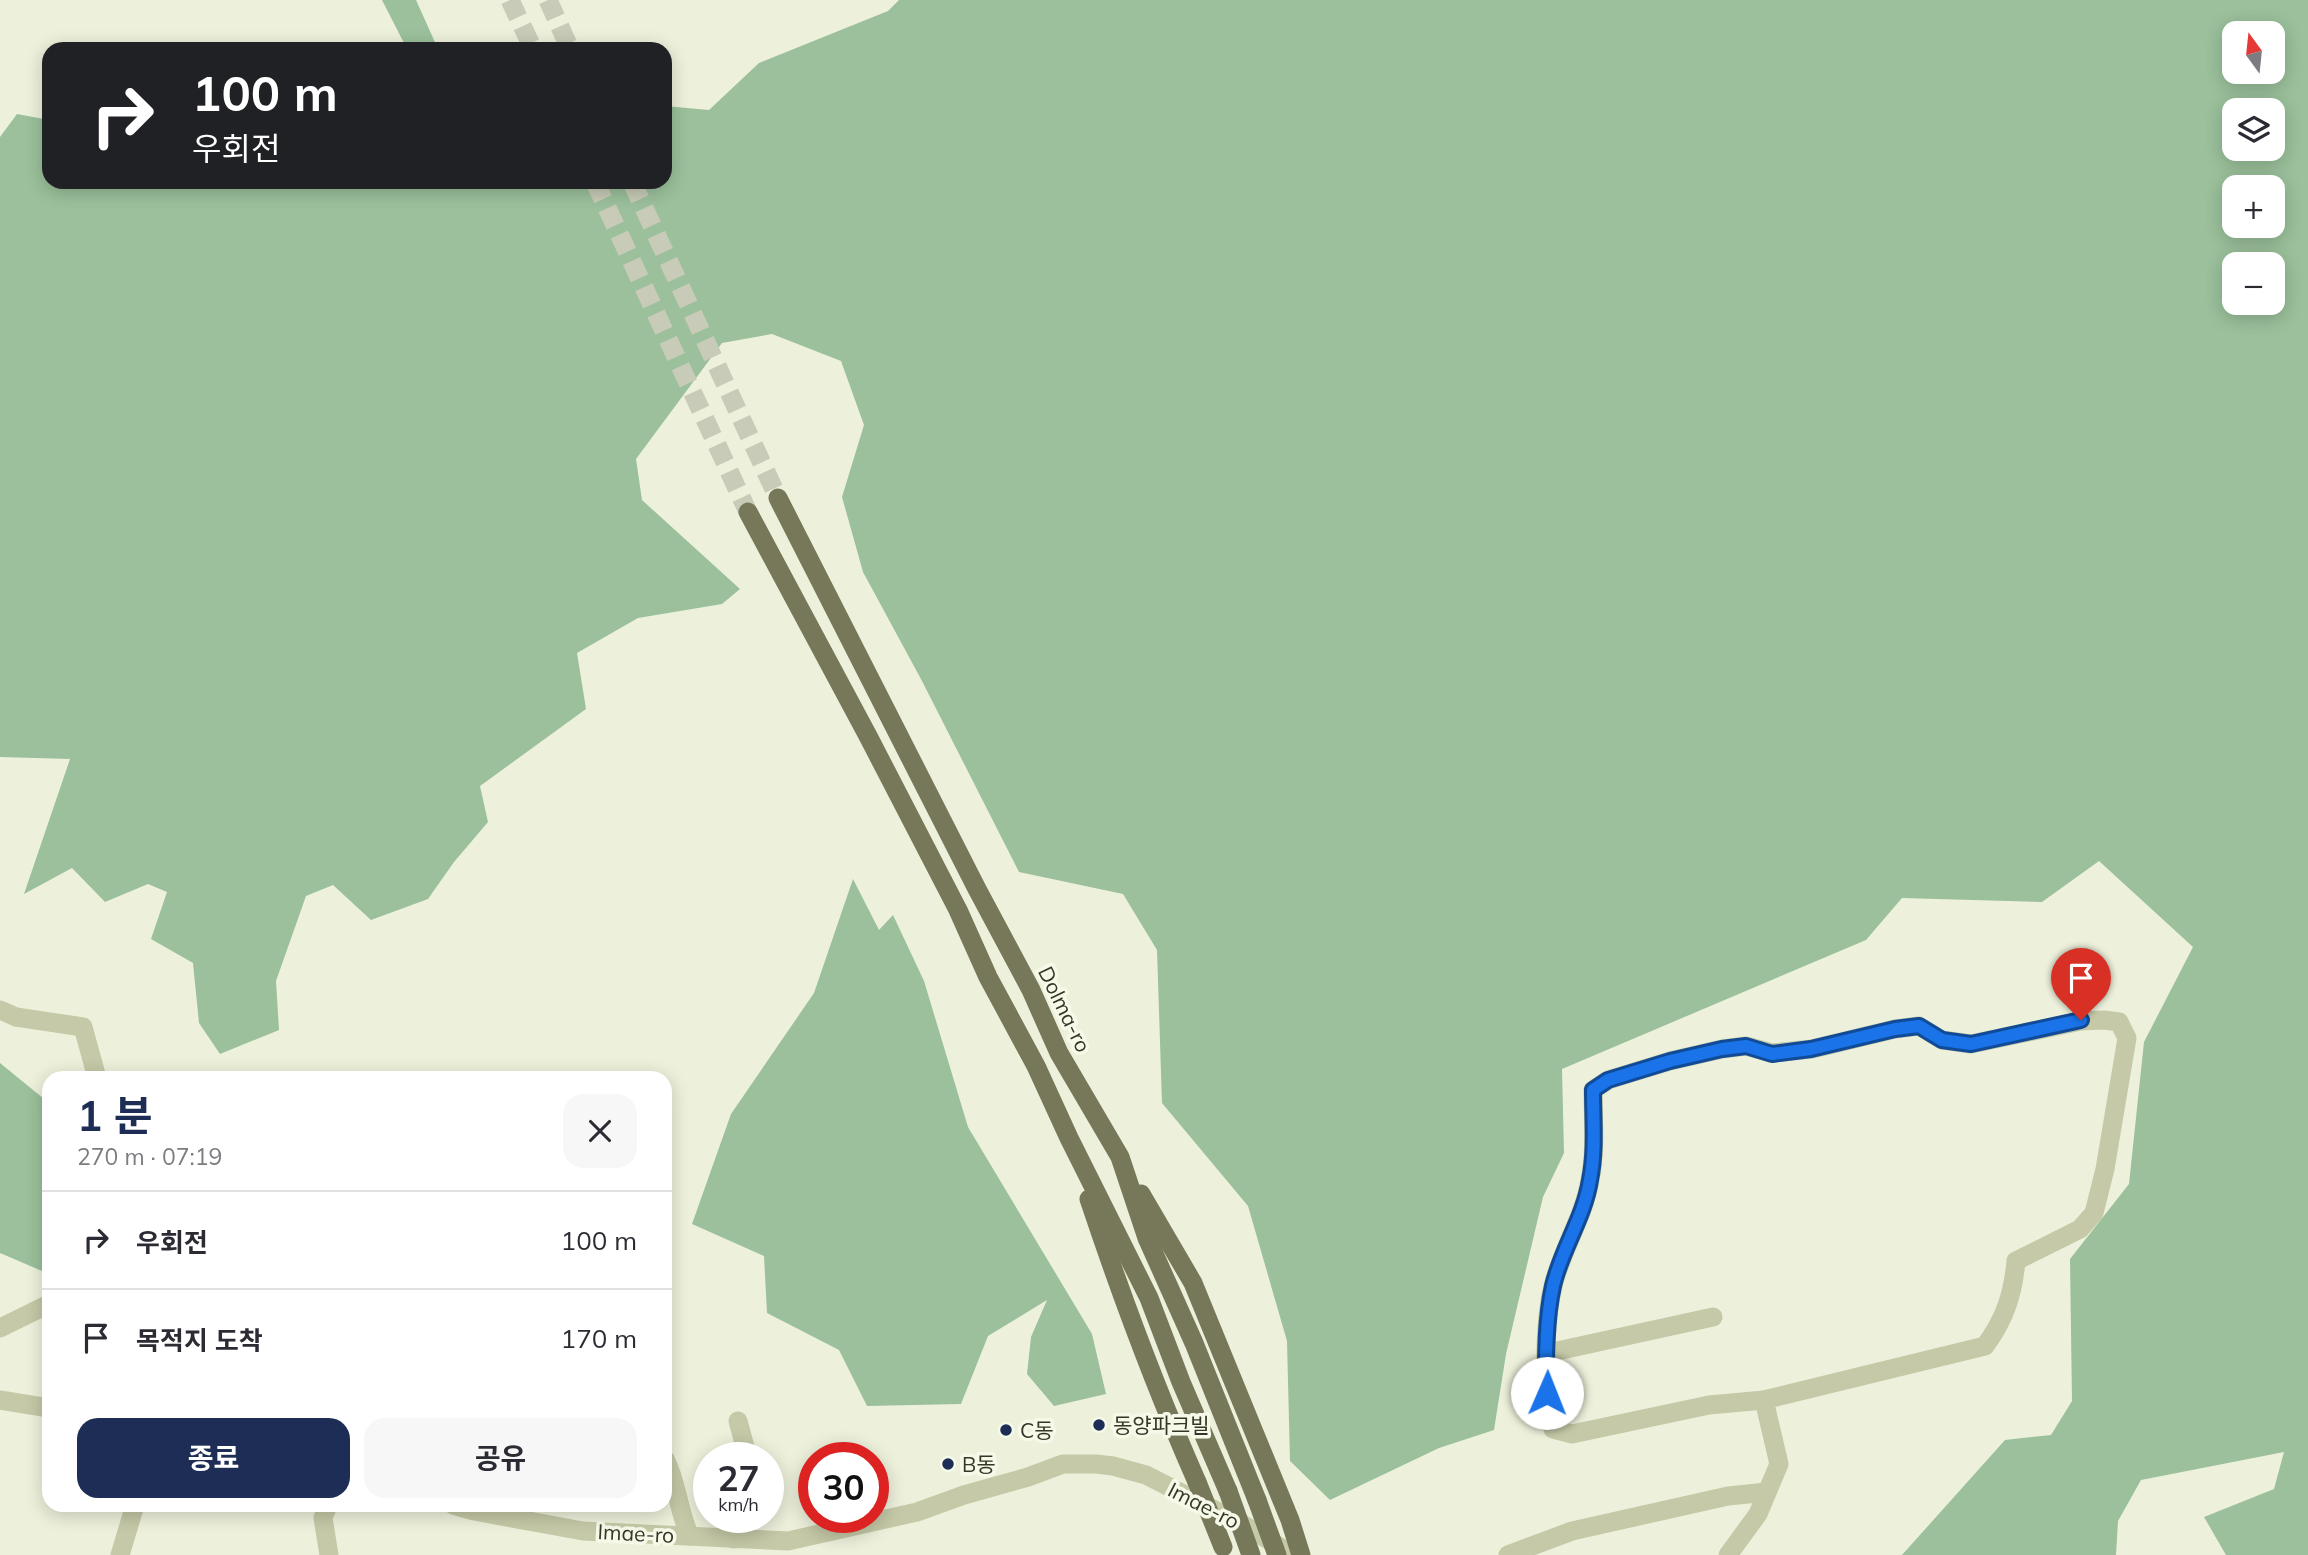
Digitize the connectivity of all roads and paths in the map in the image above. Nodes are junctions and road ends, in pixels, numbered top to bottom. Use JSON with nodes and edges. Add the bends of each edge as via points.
{"nodes":[{"id":1,"x":778,"y":498,"type":"tunnel mouth"},
{"id":2,"x":748,"y":512,"type":"tunnel mouth"},
{"id":3,"x":0,"y":1010,"type":"edge"},
{"id":4,"x":95,"y":1071,"type":"edge"},
{"id":5,"x":1069,"y":1139,"type":"junction"},
{"id":6,"x":1119,"y":1157,"type":"junction"},
{"id":7,"x":42,"y":1307,"type":"edge"},
{"id":8,"x":1713,"y":1317,"type":"dead end"},
{"id":9,"x":0,"y":1328,"type":"edge"},
{"id":10,"x":1548,"y":1353,"type":"junction"},
{"id":11,"x":0,"y":1400,"type":"edge"},
{"id":12,"x":1765,"y":1400,"type":"junction"},
{"id":13,"x":42,"y":1407,"type":"edge"},
{"id":14,"x":738,"y":1421,"type":"dead end"},
{"id":15,"x":744,"y":1442,"type":"edge"},
{"id":16,"x":672,"y":1472,"type":"edge"},
{"id":17,"x":1767,"y":1492,"type":"junction"},
{"id":18,"x":133,"y":1512,"type":"edge"},
{"id":19,"x":325,"y":1512,"type":"edge"},
{"id":20,"x":501,"y":1512,"type":"edge"},
{"id":21,"x":738,"y":1533,"type":"edge"},
{"id":22,"x":690,"y":1536,"type":"junction"},
{"id":23,"x":734,"y":1539,"type":"junction"},
{"id":24,"x":712,"y":1546,"type":"edge"},
{"id":25,"x":1224,"y":1551,"type":"edge"},
{"id":26,"x":120,"y":1555,"type":"edge"},
{"id":27,"x":329,"y":1555,"type":"edge"},
{"id":28,"x":1251,"y":1555,"type":"edge"},
{"id":29,"x":1277,"y":1555,"type":"edge"},
{"id":30,"x":1293,"y":1555,"type":"edge"},
{"id":31,"x":1301,"y":1555,"type":"edge"},
{"id":32,"x":1508,"y":1555,"type":"edge"},
{"id":33,"x":1728,"y":1555,"type":"edge"}],
"edges":[{"from":1,"to":6,"type":"main road","name":"Dolma-ro","via":[[1059,1053]]},
{"from":2,"to":5,"type":"main road","via":[[946,887]]},
{"from":3,"to":4,"type":"street","via":[[16,1017],[83,1027]]},
{"from":5,"to":25,"type":"main road","bridge":true,"via":[[1123,1300]]},
{"from":5,"to":28,"type":"main road","bridge":true,"via":[[1149,1298]]},
{"from":6,"to":29,"type":"main road","name":"Dolma-ro","bridge":true,"via":[[1147,1238],[1194,1343]]},
{"from":6,"to":31,"type":"main road","via":[[1193,1283]]},
{"from":7,"to":9,"type":"street"},
{"from":8,"to":10,"type":"street"},
{"from":10,"to":12,"type":"street","via":[[1548,1408],[1553,1429],[1572,1434],[1709,1405]]},
{"from":10,"to":12,"type":"street","via":[[1553,1285],[1582,1214],[1590,1181],[1593,1090],[1608,1080],[1722,1049],[1746,1046],[1772,1054],[1919,1026],[1942,1040],[1971,1044],[2081,1020],[2119,1022],[2127,1038],[2094,1213],[2080,1229],[2015,1261],[2013,1288],[1998,1328],[1984,1346]]},
{"from":11,"to":13,"type":"street"},
{"from":12,"to":17,"type":"street","via":[[1779,1464]]},
{"from":14,"to":15,"type":"street"},
{"from":16,"to":22,"type":"street"},
{"from":17,"to":32,"type":"street","via":[[1728,1496],[1572,1531]]},
{"from":17,"to":33,"type":"street","via":[[1758,1514]]},
{"from":18,"to":26,"type":"street"},
{"from":19,"to":27,"type":"street"},
{"from":20,"to":22,"type":"street","name":"Imae-ro","via":[[583,1531]]},
{"from":21,"to":23,"type":"street"},
{"from":22,"to":24,"type":"street","name":"Imae-ro"},
{"from":23,"to":24,"type":"street","name":"Imae-ro"},
{"from":23,"to":30,"type":"street","name":"Imae-ro","via":[[794,1540],[917,1512],[1063,1464],[1096,1464],[1146,1475]]}]}
